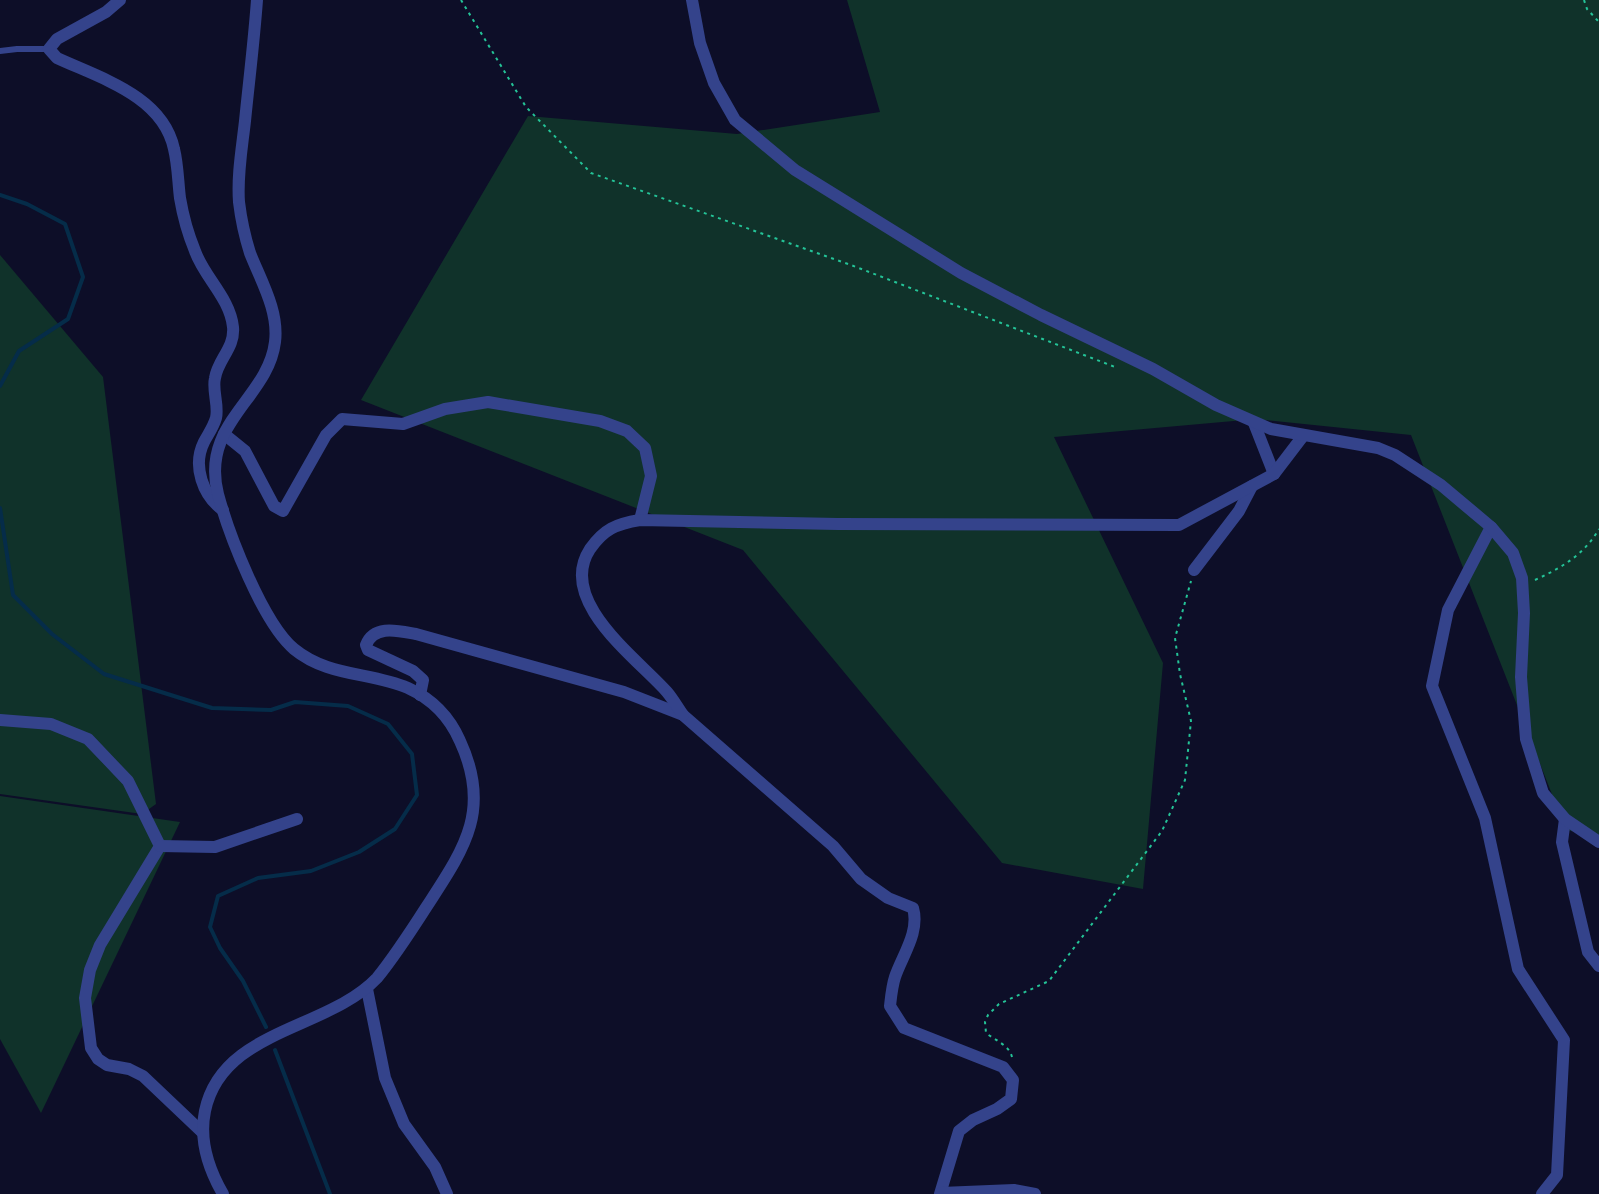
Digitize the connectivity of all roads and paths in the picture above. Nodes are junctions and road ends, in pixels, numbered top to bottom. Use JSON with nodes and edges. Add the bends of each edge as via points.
{"nodes":[{"id":1,"x":120,"y":0,"type":"edge"},
{"id":2,"x":257,"y":0,"type":"edge"},
{"id":3,"x":461,"y":0,"type":"edge"},
{"id":4,"x":692,"y":0,"type":"edge"},
{"id":5,"x":1584,"y":0,"type":"edge"},
{"id":6,"x":1599,"y":22,"type":"edge"},
{"id":7,"x":49,"y":49,"type":"junction"},
{"id":8,"x":0,"y":51,"type":"edge"},
{"id":9,"x":1116,"y":367,"type":"dead end"},
{"id":10,"x":1254,"y":423,"type":"junction"},
{"id":11,"x":224,"y":434,"type":"junction"},
{"id":12,"x":1303,"y":436,"type":"junction"},
{"id":13,"x":1274,"y":474,"type":"junction"},
{"id":14,"x":1252,"y":486,"type":"junction"},
{"id":15,"x":223,"y":510,"type":"junction"},
{"id":16,"x":640,"y":520,"type":"junction"},
{"id":17,"x":1491,"y":527,"type":"junction"},
{"id":18,"x":1599,"y":529,"type":"edge"},
{"id":19,"x":1194,"y":570,"type":"joint"},
{"id":20,"x":1522,"y":586,"type":"junction"},
{"id":21,"x":420,"y":695,"type":"junction"},
{"id":22,"x":682,"y":715,"type":"junction"},
{"id":23,"x":0,"y":720,"type":"edge"},
{"id":24,"x":297,"y":819,"type":"dead end"},
{"id":25,"x":1565,"y":819,"type":"junction"},
{"id":26,"x":1599,"y":842,"type":"edge"},
{"id":27,"x":160,"y":846,"type":"junction"},
{"id":28,"x":1599,"y":966,"type":"edge"},
{"id":29,"x":367,"y":989,"type":"junction"},
{"id":30,"x":1007,"y":1071,"type":"junction"},
{"id":31,"x":203,"y":1133,"type":"junction"},
{"id":32,"x":940,"y":1193,"type":"edge"},
{"id":33,"x":223,"y":1194,"type":"edge"},
{"id":34,"x":447,"y":1194,"type":"edge"},
{"id":35,"x":1035,"y":1194,"type":"edge"},
{"id":36,"x":1542,"y":1194,"type":"edge"}],
"edges":[{"from":1,"to":7,"type":"street","via":[[57,39]]},
{"from":2,"to":11,"type":"street","via":[[239,189],[245,236],[274,315],[275,341],[268,367]]},
{"from":3,"to":9,"type":"path","via":[[526,107],[591,173],[851,265]]},
{"from":4,"to":10,"type":"street","via":[[703,53],[714,83],[735,120],[795,170],[961,273]]},
{"from":5,"to":6,"type":"path"},
{"from":7,"to":8,"type":"lane"},
{"from":7,"to":15,"type":"street","via":[[57,58],[135,96],[170,134],[180,199],[195,251],[224,300],[233,327],[229,350],[214,379],[217,415],[200,453],[203,489]]},
{"from":10,"to":12,"type":"street"},
{"from":10,"to":13,"type":"street"},
{"from":11,"to":15,"type":"street","via":[[215,476]]},
{"from":11,"to":16,"type":"street","via":[[245,451],[274,506],[283,511],[326,435],[342,419],[403,423],[445,409],[488,402],[600,421],[627,431],[645,448],[651,476]]},
{"from":12,"to":13,"type":"street"},
{"from":12,"to":17,"type":"street","via":[[1378,448],[1395,455],[1441,485]]},
{"from":13,"to":14,"type":"street"},
{"from":14,"to":16,"type":"street","via":[[1179,525]]},
{"from":14,"to":19,"type":"street","via":[[1239,511]]},
{"from":15,"to":21,"type":"street","via":[[264,610],[292,648],[321,666],[395,684]]},
{"from":16,"to":22,"type":"street","via":[[618,524],[598,537],[584,559],[583,584],[590,609],[623,649],[669,693]]},
{"from":17,"to":20,"type":"street","via":[[1513,553]]},
{"from":17,"to":36,"type":"street","via":[[1448,610],[1432,686],[1485,818],[1518,969],[1564,1040],[1557,1175]]},
{"from":18,"to":20,"type":"path","via":[[1582,552],[1563,567]]},
{"from":19,"to":30,"type":"path","via":[[1175,638],[1191,721],[1185,780],[1162,831],[1049,981],[999,1004],[988,1015],[986,1033],[1012,1054]]},
{"from":20,"to":25,"type":"street","via":[[1521,677],[1526,739],[1543,793]]},
{"from":21,"to":22,"type":"street","via":[[423,680],[413,671],[368,650],[368,640],[379,631],[416,634],[624,692]]},
{"from":21,"to":29,"type":"street","via":[[442,712],[464,749],[473,782],[473,819],[462,852],[387,966]]},
{"from":22,"to":30,"type":"street","via":[[833,846],[861,879],[888,898],[913,908],[916,918],[895,978],[890,1006],[904,1029]]},
{"from":23,"to":27,"type":"street","via":[[51,724],[88,739],[128,781]]},
{"from":24,"to":27,"type":"street","via":[[215,846]]},
{"from":25,"to":26,"type":"street"},
{"from":25,"to":28,"type":"street","via":[[1562,842],[1587,952]]},
{"from":27,"to":31,"type":"street","via":[[100,945],[90,970],[85,998],[91,1048],[107,1065],[143,1076]]},
{"from":29,"to":31,"type":"street","via":[[346,1003],[258,1044],[233,1062],[211,1093]]},
{"from":29,"to":34,"type":"street","via":[[386,1078],[404,1124],[435,1167]]},
{"from":30,"to":32,"type":"street","via":[[1013,1080],[1011,1099],[959,1131]]},
{"from":31,"to":33,"type":"street","via":[[208,1162]]},
{"from":32,"to":35,"type":"street","via":[[1014,1190]]}]}
